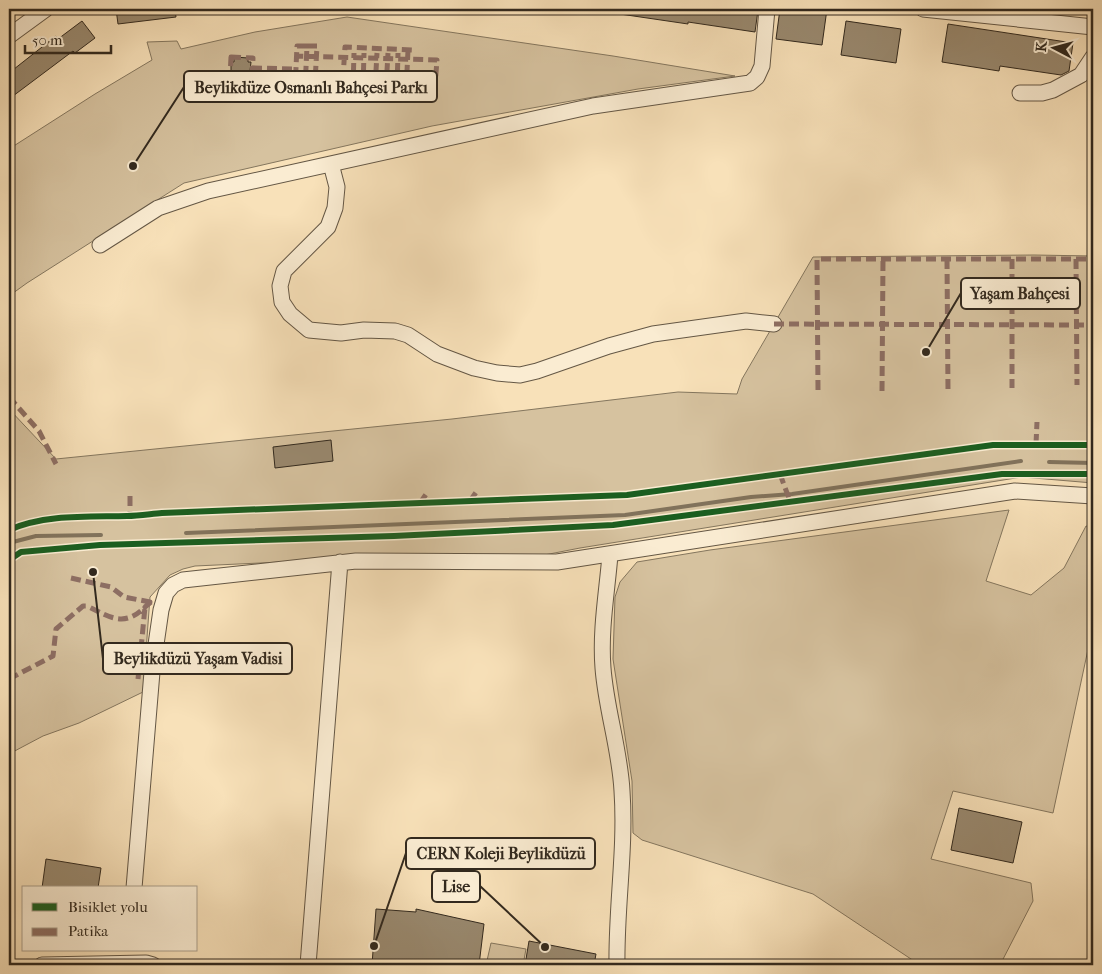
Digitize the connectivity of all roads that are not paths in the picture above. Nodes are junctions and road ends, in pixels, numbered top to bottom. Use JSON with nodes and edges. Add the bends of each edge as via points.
{"nodes":[{"id":1,"x":46,"y":9,"type":"edge"},
{"id":2,"x":767,"y":9,"type":"edge"},
{"id":3,"x":923,"y":9,"type":"edge"},
{"id":4,"x":1093,"y":27,"type":"edge"},
{"id":5,"x":9,"y":36,"type":"edge"},
{"id":6,"x":1093,"y":57,"type":"edge"},
{"id":7,"x":1020,"y":93,"type":"dead end"},
{"id":8,"x":331,"y":164,"type":"junction"},
{"id":9,"x":100,"y":245,"type":"dead end"},
{"id":10,"x":774,"y":324,"type":"dead end"},
{"id":11,"x":1093,"y":496,"type":"edge"},
{"id":12,"x":610,"y":555,"type":"junction"},
{"id":13,"x":340,"y":562,"type":"junction"},
{"id":14,"x":134,"y":886,"type":"edge"},
{"id":15,"x":129,"y":961,"type":"edge"},
{"id":16,"x":42,"y":965,"type":"edge"},
{"id":17,"x":153,"y":965,"type":"edge"},
{"id":18,"x":308,"y":965,"type":"edge"},
{"id":19,"x":617,"y":965,"type":"edge"}],
"edges":[{"from":1,"to":5,"type":"street"},
{"from":2,"to":8,"type":"street","via":[[762,66],[758,77],[750,82],[593,106]]},
{"from":3,"to":4,"type":"street"},
{"from":6,"to":7,"type":"street","via":[[1081,75],[1053,90]]},
{"from":8,"to":9,"type":"street","via":[[208,191],[158,208]]},
{"from":8,"to":10,"type":"street","via":[[337,187],[335,208],[328,227],[284,270],[280,286],[282,302],[309,330],[341,333],[394,330],[437,354],[474,368],[520,375],[653,334],[746,321]]},
{"from":11,"to":12,"type":"street","via":[[1014,491]]},
{"from":12,"to":13,"type":"street","via":[[557,562]]},
{"from":12,"to":19,"type":"street","via":[[602,641],[603,669],[622,791]]},
{"from":13,"to":14,"type":"street","via":[[198,577],[183,580],[166,593],[152,672]]},
{"from":13,"to":18,"type":"street"},
{"from":15,"to":16,"type":"street"},
{"from":15,"to":17,"type":"street"}]}
